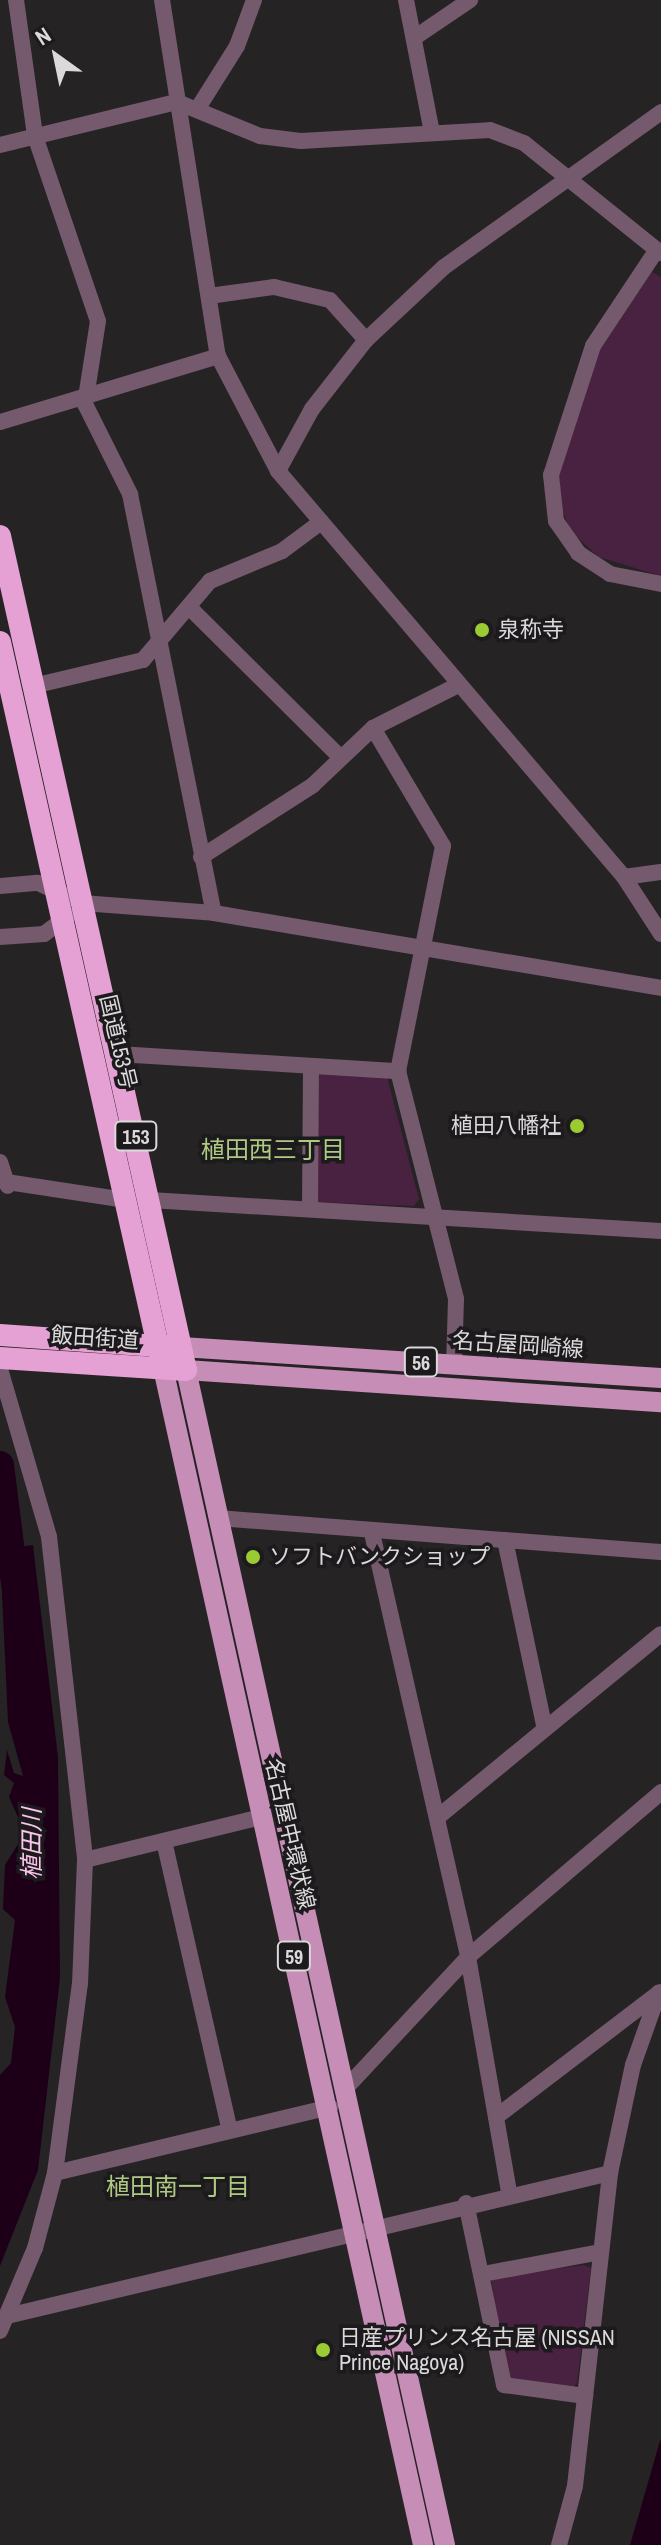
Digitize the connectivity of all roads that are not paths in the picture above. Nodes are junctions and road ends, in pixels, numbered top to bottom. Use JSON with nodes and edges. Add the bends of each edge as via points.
{"nodes":[{"id":1,"x":16,"y":0,"type":"edge"},
{"id":2,"x":162,"y":0,"type":"edge"},
{"id":3,"x":254,"y":0,"type":"edge"},
{"id":4,"x":394,"y":0,"type":"edge"},
{"id":5,"x":406,"y":0,"type":"edge"},
{"id":6,"x":470,"y":0,"type":"edge"},
{"id":7,"x":414,"y":38,"type":"junction"},
{"id":8,"x":177,"y":102,"type":"junction"},
{"id":9,"x":198,"y":108,"type":"junction"},
{"id":10,"x":661,"y":112,"type":"edge"},
{"id":11,"x":432,"y":132,"type":"junction"},
{"id":12,"x":35,"y":136,"type":"junction"},
{"id":13,"x":0,"y":145,"type":"edge"},
{"id":14,"x":565,"y":179,"type":"junction"},
{"id":15,"x":658,"y":252,"type":"edge"},
{"id":16,"x":209,"y":296,"type":"junction"},
{"id":17,"x":366,"y":340,"type":"junction"},
{"id":18,"x":218,"y":356,"type":"junction"},
{"id":19,"x":84,"y":392,"type":"junction"},
{"id":20,"x":0,"y":422,"type":"edge"},
{"id":21,"x":278,"y":471,"type":"junction"},
{"id":22,"x":321,"y":522,"type":"junction"},
{"id":23,"x":0,"y":536,"type":"edge"},
{"id":24,"x":661,"y":584,"type":"edge"},
{"id":25,"x":190,"y":608,"type":"junction"},
{"id":26,"x":162,"y":635,"type":"junction"},
{"id":27,"x":0,"y":642,"type":"edge"},
{"id":28,"x":460,"y":684,"type":"junction"},
{"id":29,"x":14,"y":687,"type":"edge"},
{"id":30,"x":373,"y":728,"type":"junction"},
{"id":31,"x":341,"y":758,"type":"junction"},
{"id":32,"x":201,"y":857,"type":"junction"},
{"id":33,"x":661,"y":872,"type":"edge"},
{"id":34,"x":624,"y":877,"type":"junction"},
{"id":35,"x":0,"y":886,"type":"edge"},
{"id":36,"x":54,"y":893,"type":"junction"},
{"id":37,"x":82,"y":903,"type":"junction"},
{"id":38,"x":214,"y":913,"type":"junction"},
{"id":39,"x":62,"y":920,"type":"junction"},
{"id":40,"x":661,"y":934,"type":"edge"},
{"id":41,"x":0,"y":937,"type":"edge"},
{"id":42,"x":425,"y":948,"type":"junction"},
{"id":43,"x":661,"y":988,"type":"edge"},
{"id":44,"x":118,"y":1054,"type":"junction"},
{"id":45,"x":311,"y":1066,"type":"junction"},
{"id":46,"x":398,"y":1071,"type":"junction"},
{"id":47,"x":0,"y":1162,"type":"edge"},
{"id":48,"x":4,"y":1183,"type":"edge"},
{"id":49,"x":125,"y":1200,"type":"junction"},
{"id":50,"x":150,"y":1200,"type":"junction"},
{"id":51,"x":310,"y":1209,"type":"junction"},
{"id":52,"x":433,"y":1216,"type":"junction"},
{"id":53,"x":661,"y":1231,"type":"edge"},
{"id":54,"x":0,"y":1335,"type":"edge"},
{"id":55,"x":181,"y":1347,"type":"junction"},
{"id":56,"x":0,"y":1358,"type":"edge"},
{"id":57,"x":160,"y":1358,"type":"junction"},
{"id":58,"x":454,"y":1365,"type":"junction"},
{"id":59,"x":0,"y":1369,"type":"edge"},
{"id":60,"x":186,"y":1370,"type":"junction"},
{"id":61,"x":661,"y":1378,"type":"edge"},
{"id":62,"x":661,"y":1402,"type":"edge"},
{"id":63,"x":218,"y":1518,"type":"junction"},
{"id":64,"x":372,"y":1533,"type":"junction"},
{"id":65,"x":505,"y":1540,"type":"junction"},
{"id":66,"x":661,"y":1552,"type":"edge"},
{"id":67,"x":661,"y":1634,"type":"edge"},
{"id":68,"x":545,"y":1729,"type":"junction"},
{"id":69,"x":661,"y":1792,"type":"edge"},
{"id":70,"x":261,"y":1817,"type":"junction"},
{"id":71,"x":438,"y":1817,"type":"junction"},
{"id":72,"x":164,"y":1841,"type":"junction"},
{"id":73,"x":85,"y":1860,"type":"junction"},
{"id":74,"x":468,"y":1957,"type":"junction"},
{"id":75,"x":660,"y":1991,"type":"edge"},
{"id":76,"x":345,"y":2089,"type":"junction"},
{"id":77,"x":330,"y":2107,"type":"junction"},
{"id":78,"x":496,"y":2117,"type":"junction"},
{"id":79,"x":230,"y":2131,"type":"junction"},
{"id":80,"x":55,"y":2173,"type":"junction"},
{"id":81,"x":610,"y":2173,"type":"junction"},
{"id":82,"x":509,"y":2193,"type":"junction"},
{"id":83,"x":466,"y":2203,"type":"junction"},
{"id":84,"x":364,"y":2228,"type":"junction"},
{"id":85,"x":600,"y":2252,"type":"junction"},
{"id":86,"x":483,"y":2274,"type":"junction"},
{"id":87,"x":4,"y":2324,"type":"edge"},
{"id":88,"x":585,"y":2396,"type":"junction"},
{"id":89,"x":423,"y":2545,"type":"edge"},
{"id":90,"x":445,"y":2545,"type":"edge"},
{"id":91,"x":559,"y":2545,"type":"edge"}],
"edges":[{"from":1,"to":12,"type":"street"},
{"from":2,"to":8,"type":"street"},
{"from":3,"to":9,"type":"street","via":[[237,46]]},
{"from":4,"to":5,"type":"street"},
{"from":5,"to":7,"type":"street"},
{"from":6,"to":7,"type":"street"},
{"from":7,"to":11,"type":"street"},
{"from":8,"to":9,"type":"street"},
{"from":8,"to":12,"type":"street"},
{"from":8,"to":16,"type":"street"},
{"from":9,"to":11,"type":"street","via":[[260,136],[301,141]]},
{"from":10,"to":14,"type":"street"},
{"from":11,"to":14,"type":"street","via":[[490,130],[524,143]]},
{"from":12,"to":13,"type":"street"},
{"from":12,"to":19,"type":"street","via":[[98,321]]},
{"from":14,"to":15,"type":"street"},
{"from":14,"to":17,"type":"street","via":[[444,267]]},
{"from":15,"to":24,"type":"street","via":[[593,346],[551,475],[556,521],[578,553],[610,574]]},
{"from":16,"to":17,"type":"street","via":[[274,287],[330,300]]},
{"from":16,"to":18,"type":"street"},
{"from":17,"to":21,"type":"street","via":[[312,409]]},
{"from":18,"to":19,"type":"street"},
{"from":18,"to":21,"type":"street"},
{"from":19,"to":20,"type":"street"},
{"from":19,"to":26,"type":"street","via":[[130,494]]},
{"from":21,"to":22,"type":"street"},
{"from":22,"to":25,"type":"street","via":[[282,551],[210,581]]},
{"from":22,"to":28,"type":"street"},
{"from":23,"to":29,"type":"highway","name":"国道153号","number":"153"},
{"from":25,"to":26,"type":"street"},
{"from":25,"to":31,"type":"street"},
{"from":26,"to":29,"type":"street","via":[[143,660]]},
{"from":26,"to":32,"type":"street"},
{"from":27,"to":29,"type":"highway","name":"国道153号","number":"153"},
{"from":28,"to":30,"type":"street"},
{"from":28,"to":34,"type":"street"},
{"from":29,"to":36,"type":"highway","name":"国道153号","number":"153"},
{"from":29,"to":37,"type":"highway","name":"国道153号","number":"153"},
{"from":30,"to":31,"type":"street"},
{"from":30,"to":42,"type":"street","via":[[443,846]]},
{"from":31,"to":32,"type":"street","via":[[313,785]]},
{"from":32,"to":38,"type":"street"},
{"from":33,"to":34,"type":"street"},
{"from":34,"to":40,"type":"street"},
{"from":35,"to":36,"type":"street","via":[[38,883]]},
{"from":36,"to":37,"type":"street"},
{"from":36,"to":39,"type":"highway","name":"国道153号","number":"153"},
{"from":37,"to":38,"type":"street"},
{"from":37,"to":39,"type":"street"},
{"from":37,"to":44,"type":"highway","name":"国道153号","number":"153"},
{"from":38,"to":42,"type":"street"},
{"from":39,"to":41,"type":"street","via":[[44,934]]},
{"from":39,"to":49,"type":"highway","name":"国道153号","number":"153"},
{"from":42,"to":43,"type":"street"},
{"from":42,"to":46,"type":"street"},
{"from":44,"to":45,"type":"street"},
{"from":44,"to":50,"type":"highway","name":"国道153号","number":"153"},
{"from":45,"to":46,"type":"street"},
{"from":45,"to":51,"type":"street"},
{"from":46,"to":52,"type":"street"},
{"from":47,"to":48,"type":"street"},
{"from":48,"to":49,"type":"street"},
{"from":49,"to":57,"type":"highway","name":"国道153号","number":"153"},
{"from":50,"to":51,"type":"street"},
{"from":50,"to":55,"type":"highway","name":"国道153号","number":"153"},
{"from":51,"to":52,"type":"street"},
{"from":52,"to":53,"type":"street"},
{"from":52,"to":58,"type":"street","via":[[456,1299]]},
{"from":54,"to":57,"type":"highway"},
{"from":55,"to":57,"type":"highway"},
{"from":55,"to":58,"type":"main road","name":"名古屋岡崎線","number":"56"},
{"from":55,"to":60,"type":"highway","name":"国道153号","number":"153"},
{"from":56,"to":57,"type":"highway","name":"飯田街道"},
{"from":57,"to":60,"type":"highway","name":"飯田街道"},
{"from":57,"to":70,"type":"main road","name":"名古屋中環状線","number":"59"},
{"from":58,"to":61,"type":"main road","name":"名古屋岡崎線","number":"56"},
{"from":59,"to":73,"type":"street","via":[[49,1537]]},
{"from":60,"to":62,"type":"main road","number":"56"},
{"from":60,"to":63,"type":"main road","name":"名古屋中環状線","number":"59"},
{"from":63,"to":64,"type":"street"},
{"from":63,"to":76,"type":"main road","name":"名古屋中環状線","number":"59"},
{"from":64,"to":65,"type":"street"},
{"from":64,"to":71,"type":"street"},
{"from":65,"to":66,"type":"street"},
{"from":65,"to":68,"type":"street"},
{"from":67,"to":68,"type":"street"},
{"from":68,"to":71,"type":"street"},
{"from":69,"to":74,"type":"street"},
{"from":70,"to":72,"type":"street"},
{"from":70,"to":77,"type":"main road","name":"名古屋中環状線","number":"59"},
{"from":71,"to":74,"type":"street"},
{"from":72,"to":73,"type":"street"},
{"from":72,"to":79,"type":"street"},
{"from":73,"to":80,"type":"street","via":[[80,1983]]},
{"from":74,"to":76,"type":"street"},
{"from":74,"to":78,"type":"street"},
{"from":75,"to":78,"type":"street"},
{"from":75,"to":81,"type":"street","via":[[633,2065]]},
{"from":76,"to":84,"type":"main road","name":"名古屋中環状線","number":"59"},
{"from":77,"to":79,"type":"street"},
{"from":77,"to":84,"type":"main road","name":"名古屋中環状線","number":"59"},
{"from":78,"to":82,"type":"street"},
{"from":79,"to":80,"type":"street"},
{"from":80,"to":87,"type":"street"},
{"from":81,"to":82,"type":"street"},
{"from":81,"to":85,"type":"street"},
{"from":82,"to":83,"type":"street"},
{"from":83,"to":84,"type":"street"},
{"from":83,"to":86,"type":"street"},
{"from":84,"to":87,"type":"street"},
{"from":84,"to":89,"type":"main road","name":"名古屋中環状線","number":"59"},
{"from":84,"to":90,"type":"main road","name":"名古屋中環状線","number":"59"},
{"from":85,"to":86,"type":"street"},
{"from":85,"to":88,"type":"street"},
{"from":86,"to":88,"type":"street","via":[[504,2385]]},
{"from":88,"to":91,"type":"street","via":[[575,2486]]}]}
